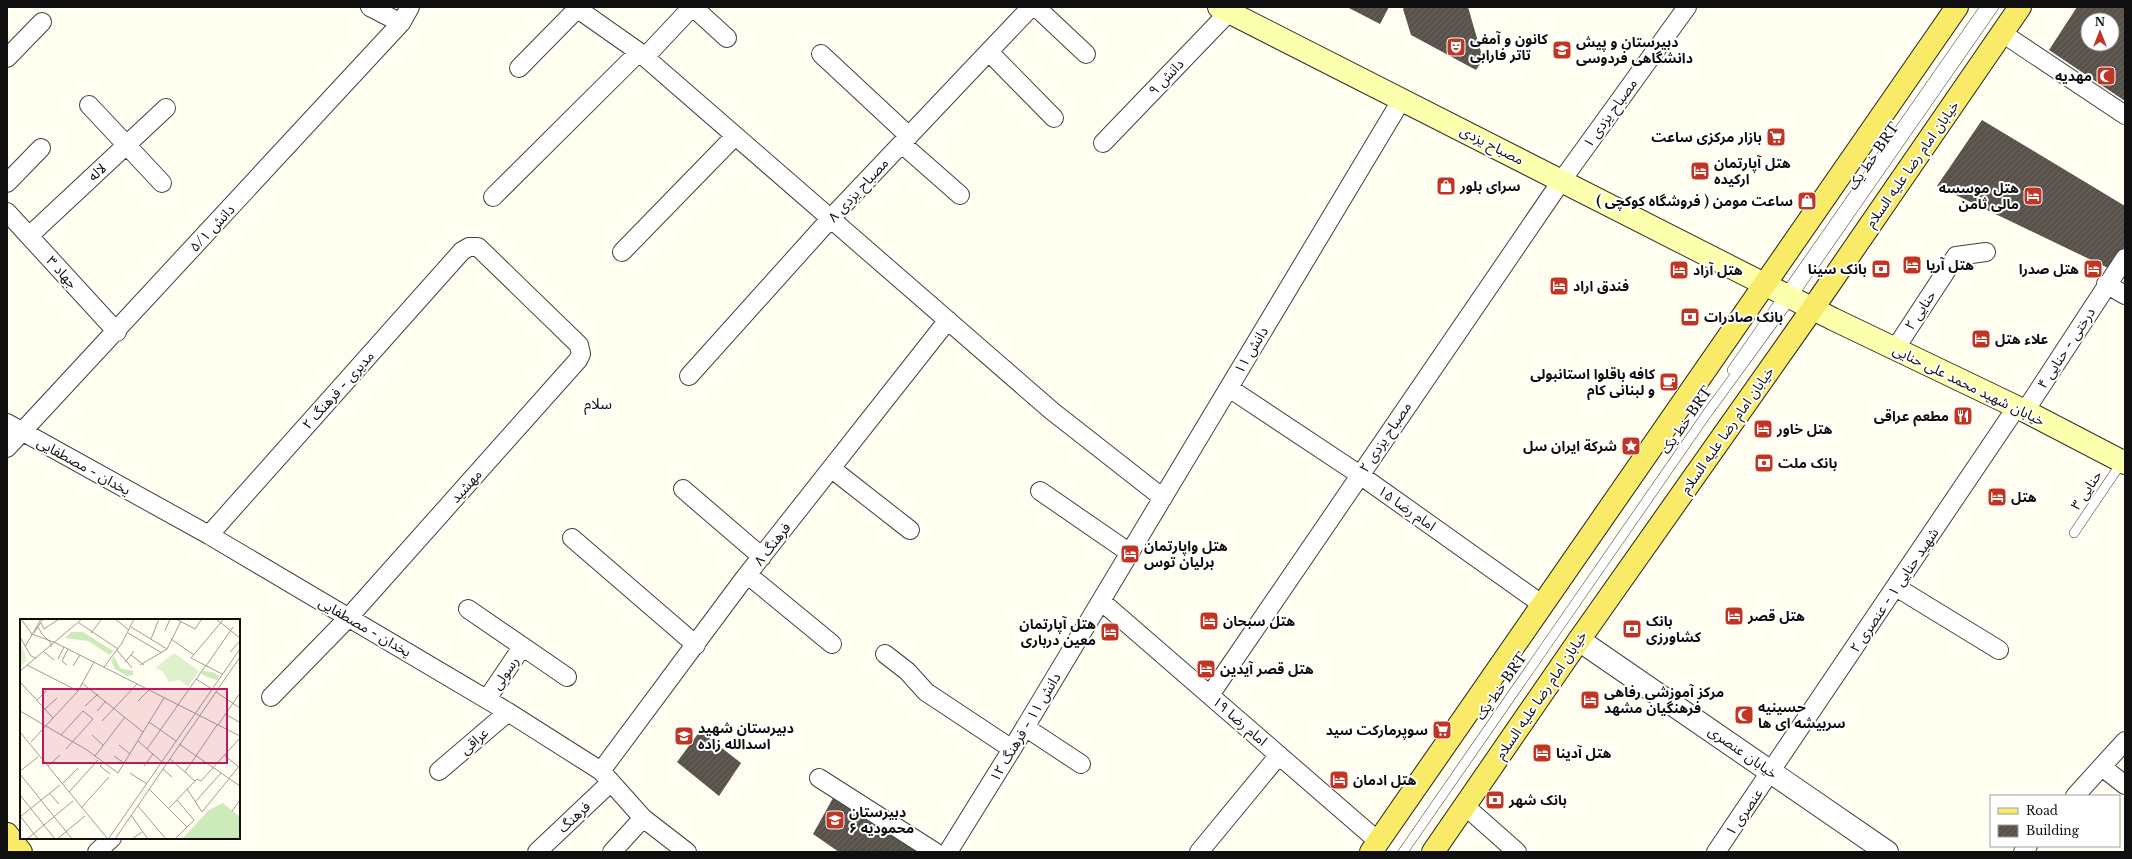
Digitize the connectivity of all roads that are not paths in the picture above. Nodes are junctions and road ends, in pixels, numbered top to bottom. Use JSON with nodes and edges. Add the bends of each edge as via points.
{"nodes":[{"id":1,"x":370,"y":7,"type":"edge"},
{"id":2,"x":410,"y":7,"type":"edge"},
{"id":3,"x":692,"y":7,"type":"edge"},
{"id":4,"x":1031,"y":7,"type":"edge"},
{"id":5,"x":1036,"y":7,"type":"edge"},
{"id":6,"x":1687,"y":7,"type":"edge"},
{"id":7,"x":1957,"y":7,"type":"edge"},
{"id":8,"x":1985,"y":7,"type":"edge"},
{"id":9,"x":1994,"y":7,"type":"edge"},
{"id":10,"x":2020,"y":7,"type":"edge"},
{"id":11,"x":576,"y":8,"type":"edge"},
{"id":12,"x":1224,"y":10,"type":"edge"},
{"id":13,"x":42,"y":22,"type":"dead end"},
{"id":14,"x":402,"y":22,"type":"junction"},
{"id":15,"x":2002,"y":33,"type":"junction"},
{"id":16,"x":727,"y":38,"type":"dead end"},
{"id":17,"x":989,"y":52,"type":"junction"},
{"id":18,"x":642,"y":54,"type":"junction"},
{"id":19,"x":822,"y":54,"type":"dead end"},
{"id":20,"x":1086,"y":54,"type":"dead end"},
{"id":21,"x":7,"y":58,"type":"edge"},
{"id":22,"x":519,"y":68,"type":"dead end"},
{"id":23,"x":1402,"y":99,"type":"junction"},
{"id":24,"x":88,"y":105,"type":"dead end"},
{"id":25,"x":166,"y":108,"type":"dead end"},
{"id":26,"x":2125,"y":115,"type":"edge"},
{"id":27,"x":1054,"y":118,"type":"dead end"},
{"id":28,"x":735,"y":136,"type":"junction"},
{"id":29,"x":905,"y":140,"type":"junction"},
{"id":30,"x":1103,"y":143,"type":"dead end"},
{"id":31,"x":126,"y":144,"type":"junction"},
{"id":32,"x":41,"y":148,"type":"dead end"},
{"id":33,"x":1562,"y":180,"type":"junction"},
{"id":34,"x":7,"y":183,"type":"edge"},
{"id":35,"x":162,"y":183,"type":"dead end"},
{"id":36,"x":960,"y":195,"type":"dead end"},
{"id":37,"x":493,"y":197,"type":"dead end"},
{"id":38,"x":7,"y":212,"type":"edge"},
{"id":39,"x":831,"y":218,"type":"junction"},
{"id":40,"x":29,"y":236,"type":"junction"},
{"id":41,"x":622,"y":252,"type":"dead end"},
{"id":42,"x":1986,"y":252,"type":"dead end"},
{"id":43,"x":2125,"y":258,"type":"edge"},
{"id":44,"x":1766,"y":283,"type":"junction"},
{"id":45,"x":2106,"y":284,"type":"junction"},
{"id":46,"x":1789,"y":295,"type":"junction"},
{"id":47,"x":2125,"y":295,"type":"edge"},
{"id":48,"x":1813,"y":308,"type":"junction"},
{"id":49,"x":948,"y":320,"type":"junction"},
{"id":50,"x":117,"y":332,"type":"junction"},
{"id":51,"x":1895,"y":349,"type":"junction"},
{"id":52,"x":581,"y":354,"type":"joint"},
{"id":53,"x":689,"y":376,"type":"dead end"},
{"id":54,"x":1229,"y":388,"type":"junction"},
{"id":55,"x":2020,"y":410,"type":"junction"},
{"id":56,"x":14,"y":427,"type":"edge"},
{"id":57,"x":7,"y":448,"type":"edge"},
{"id":58,"x":2123,"y":462,"type":"edge"},
{"id":59,"x":832,"y":469,"type":"junction"},
{"id":60,"x":1360,"y":475,"type":"junction"},
{"id":61,"x":683,"y":489,"type":"dead end"},
{"id":62,"x":1040,"y":491,"type":"dead end"},
{"id":63,"x":1163,"y":498,"type":"junction"},
{"id":64,"x":910,"y":530,"type":"dead end"},
{"id":65,"x":2074,"y":533,"type":"dead end"},
{"id":66,"x":209,"y":535,"type":"junction"},
{"id":67,"x":572,"y":538,"type":"dead end"},
{"id":68,"x":1130,"y":552,"type":"junction"},
{"id":69,"x":762,"y":557,"type":"junction"},
{"id":70,"x":748,"y":575,"type":"junction"},
{"id":71,"x":1896,"y":587,"type":"junction"},
{"id":72,"x":1101,"y":601,"type":"junction"},
{"id":73,"x":1543,"y":604,"type":"junction"},
{"id":74,"x":468,"y":609,"type":"dead end"},
{"id":75,"x":349,"y":617,"type":"junction"},
{"id":76,"x":1579,"y":640,"type":"junction"},
{"id":77,"x":832,"y":644,"type":"dead end"},
{"id":78,"x":696,"y":646,"type":"junction"},
{"id":79,"x":522,"y":647,"type":"junction"},
{"id":80,"x":1999,"y":650,"type":"dead end"},
{"id":81,"x":885,"y":654,"type":"dead end"},
{"id":82,"x":567,"y":677,"type":"dead end"},
{"id":83,"x":1210,"y":696,"type":"junction"},
{"id":84,"x":271,"y":697,"type":"dead end"},
{"id":85,"x":487,"y":699,"type":"junction"},
{"id":86,"x":508,"y":712,"type":"junction"},
{"id":87,"x":1025,"y":727,"type":"junction"},
{"id":88,"x":2125,"y":741,"type":"edge"},
{"id":89,"x":1012,"y":749,"type":"junction"},
{"id":90,"x":1279,"y":755,"type":"junction"},
{"id":91,"x":1081,"y":764,"type":"dead end"},
{"id":92,"x":2102,"y":767,"type":"junction"},
{"id":93,"x":439,"y":771,"type":"dead end"},
{"id":94,"x":1771,"y":772,"type":"junction"},
{"id":95,"x":606,"y":776,"type":"junction"},
{"id":96,"x":819,"y":778,"type":"dead end"},
{"id":97,"x":2125,"y":785,"type":"edge"},
{"id":98,"x":2075,"y":795,"type":"edge"},
{"id":99,"x":1465,"y":806,"type":"junction"},
{"id":100,"x":643,"y":818,"type":"junction"},
{"id":101,"x":7,"y":834,"type":"edge"},
{"id":102,"x":111,"y":839,"type":"edge"},
{"id":103,"x":1382,"y":849,"type":"edge"},
{"id":104,"x":21,"y":852,"type":"edge"},
{"id":105,"x":97,"y":852,"type":"edge"},
{"id":106,"x":537,"y":852,"type":"edge"},
{"id":107,"x":612,"y":852,"type":"edge"},
{"id":108,"x":687,"y":852,"type":"edge"},
{"id":109,"x":935,"y":852,"type":"edge"},
{"id":110,"x":948,"y":852,"type":"edge"},
{"id":111,"x":1199,"y":852,"type":"edge"},
{"id":112,"x":1404,"y":852,"type":"edge"},
{"id":113,"x":1433,"y":852,"type":"edge"},
{"id":114,"x":1516,"y":852,"type":"edge"},
{"id":115,"x":1716,"y":852,"type":"edge"},
{"id":116,"x":1887,"y":852,"type":"edge"}],
"edges":[{"from":1,"to":14,"type":"street"},
{"from":2,"to":14,"type":"street","name":"دانش ۵/۱"},
{"from":3,"to":16,"type":"street"},
{"from":3,"to":18,"type":"street"},
{"from":4,"to":17,"type":"street","name":"مصباح یزدی ۸"},
{"from":5,"to":20,"type":"street"},
{"from":6,"to":33,"type":"street","name":"مصباح یزدی ۱"},
{"from":7,"to":44,"type":"main road"},
{"from":8,"to":46,"type":"lane","name":"خط یک BRT"},
{"from":9,"to":46,"type":"lane","name":"خط یک BRT"},
{"from":10,"to":15,"type":"main road","name":"خیابان امام رضا علیه السلام"},
{"from":11,"to":18,"type":"street"},
{"from":11,"to":22,"type":"street"},
{"from":12,"to":23,"type":"main road","name":"مصباح یزدی"},
{"from":12,"to":30,"type":"street","name":"دانش ۹"},
{"from":13,"to":21,"type":"street"},
{"from":14,"to":50,"type":"street","name":"دانش ۵/۱"},
{"from":15,"to":26,"type":"street"},
{"from":15,"to":48,"type":"main road","name":"خیابان امام رضا علیه السلام"},
{"from":17,"to":27,"type":"street"},
{"from":17,"to":29,"type":"street","name":"مصباح یزدی ۸"},
{"from":18,"to":28,"type":"street"},
{"from":18,"to":37,"type":"street"},
{"from":19,"to":29,"type":"street"},
{"from":23,"to":33,"type":"main road","name":"مصباح یزدی"},
{"from":23,"to":54,"type":"street","name":"دانش ۱۱"},
{"from":24,"to":31,"type":"street"},
{"from":25,"to":31,"type":"street","name":"لاله"},
{"from":28,"to":39,"type":"street"},
{"from":28,"to":41,"type":"street"},
{"from":29,"to":36,"type":"street"},
{"from":29,"to":39,"type":"street","name":"مصباح یزدی ۸"},
{"from":31,"to":35,"type":"street"},
{"from":31,"to":40,"type":"street","name":"لاله"},
{"from":32,"to":34,"type":"street"},
{"from":33,"to":44,"type":"main road","name":"مصباح یزدی"},
{"from":33,"to":60,"type":"street","name":"مصباح یزدی ۲"},
{"from":38,"to":40,"type":"street","name":"جهاد ۳"},
{"from":39,"to":49,"type":"street"},
{"from":39,"to":53,"type":"street","name":"مصباح یزدی ۸"},
{"from":40,"to":50,"type":"street","name":"جهاد ۳"},
{"from":42,"to":51,"type":"street","name":"حنایی ۲","via":[[1956,256]]},
{"from":43,"to":45,"type":"street","name":"درختی - حنایی ۴"},
{"from":44,"to":46,"type":"main road","name":"مصباح یزدی"},
{"from":44,"to":73,"type":"main road"},
{"from":45,"to":47,"type":"street"},
{"from":45,"to":55,"type":"street","name":"درختی - حنایی ۴"},
{"from":46,"to":48,"type":"main road","name":"خیابان شهید محمد علی حنایی"},
{"from":46,"to":103,"type":"lane","name":"خط یک BRT"},
{"from":46,"to":112,"type":"lane","name":"خط یک BRT"},
{"from":48,"to":51,"type":"main road","name":"خیابان شهید محمد علی حنایی"},
{"from":48,"to":76,"type":"main road","name":"خیابان امام رضا علیه السلام"},
{"from":49,"to":59,"type":"street","name":"فرهنگ ۸"},
{"from":49,"to":63,"type":"street","via":[[1052,411]]},
{"from":50,"to":56,"type":"street","name":"دانش ۵/۱"},
{"from":51,"to":55,"type":"main road","name":"خیابان شهید محمد علی حنایی"},
{"from":52,"to":66,"type":"street","name":"مدیری - فرهنگ ۲","via":[[579,346],[478,247],[462,250]]},
{"from":52,"to":75,"type":"street","name":"مهشید"},
{"from":54,"to":60,"type":"street","name":"امام رضا ۱۵"},
{"from":54,"to":63,"type":"street","name":"دانش ۱۱"},
{"from":55,"to":58,"type":"main road","name":"خیابان شهید محمد علی حنایی"},
{"from":55,"to":71,"type":"street","name":"شهید حنایی ۱ - عنصری ۲"},
{"from":56,"to":57,"type":"street","name":"دانش ۵/۱"},
{"from":56,"to":66,"type":"street","name":"یخدان - مصطفایی"},
{"from":58,"to":65,"type":"lane","name":"حنایی ۳"},
{"from":59,"to":64,"type":"street"},
{"from":59,"to":69,"type":"street","name":"فرهنگ ۸"},
{"from":60,"to":73,"type":"street","name":"امام رضا ۱۵"},
{"from":60,"to":83,"type":"street","name":"مصباح یزدی ۲"},
{"from":61,"to":69,"type":"street"},
{"from":62,"to":68,"type":"street"},
{"from":63,"to":68,"type":"street","name":"دانش ۱۱"},
{"from":66,"to":75,"type":"street","name":"یخدان - مصطفایی"},
{"from":67,"to":78,"type":"street"},
{"from":68,"to":72,"type":"street","name":"دانش ۱۱"},
{"from":69,"to":70,"type":"street","name":"فرهنگ ۸"},
{"from":70,"to":77,"type":"street"},
{"from":70,"to":78,"type":"street","name":"فرهنگ ۸"},
{"from":71,"to":80,"type":"street"},
{"from":71,"to":94,"type":"street","name":"شهید حنایی ۱ - عنصری ۲"},
{"from":72,"to":83,"type":"street","name":"امام رضا ۱۹"},
{"from":72,"to":87,"type":"street","name":"دانش ۱۱ - فرهنگ ۱۲"},
{"from":73,"to":103,"type":"main road"},
{"from":74,"to":79,"type":"street"},
{"from":75,"to":84,"type":"street","name":"مهشید"},
{"from":75,"to":85,"type":"street","name":"یخدان - مصطفایی"},
{"from":76,"to":94,"type":"street","name":"خیابان عنصری"},
{"from":76,"to":99,"type":"main road","name":"خیابان امام رضا علیه السلام"},
{"from":78,"to":95,"type":"street","name":"فرهنگ ۸"},
{"from":79,"to":82,"type":"street"},
{"from":79,"to":85,"type":"street","name":"رسولی"},
{"from":81,"to":89,"type":"street","via":[[926,692]]},
{"from":83,"to":90,"type":"street","name":"امام رضا ۱۹"},
{"from":85,"to":86,"type":"street","name":"یخدان - مصطفایی"},
{"from":86,"to":93,"type":"street","name":"عراقی"},
{"from":86,"to":95,"type":"street","name":"یخدان - مصطفایی"},
{"from":87,"to":89,"type":"street","name":"دانش ۱۱ - فرهنگ ۱۲"},
{"from":87,"to":91,"type":"street"},
{"from":88,"to":92,"type":"street"},
{"from":89,"to":110,"type":"street","name":"دانش ۱۱ - فرهنگ ۱۲"},
{"from":90,"to":103,"type":"street","name":"امام رضا ۱۹"},
{"from":90,"to":111,"type":"street"},
{"from":92,"to":97,"type":"street"},
{"from":92,"to":98,"type":"street"},
{"from":94,"to":115,"type":"street","name":"عنصری ۱"},
{"from":94,"to":116,"type":"street","name":"خیابان عنصری"},
{"from":95,"to":100,"type":"street","name":"یخدان - مصطفایی"},
{"from":95,"to":106,"type":"street","name":"فرهنگ"},
{"from":96,"to":109,"type":"street"},
{"from":99,"to":113,"type":"main road","name":"خیابان امام رضا علیه السلام"},
{"from":99,"to":114,"type":"street"},
{"from":100,"to":107,"type":"street"},
{"from":100,"to":108,"type":"street","name":"یخدان - مصطفایی"},
{"from":101,"to":104,"type":"main road"},
{"from":102,"to":105,"type":"street"}]}
